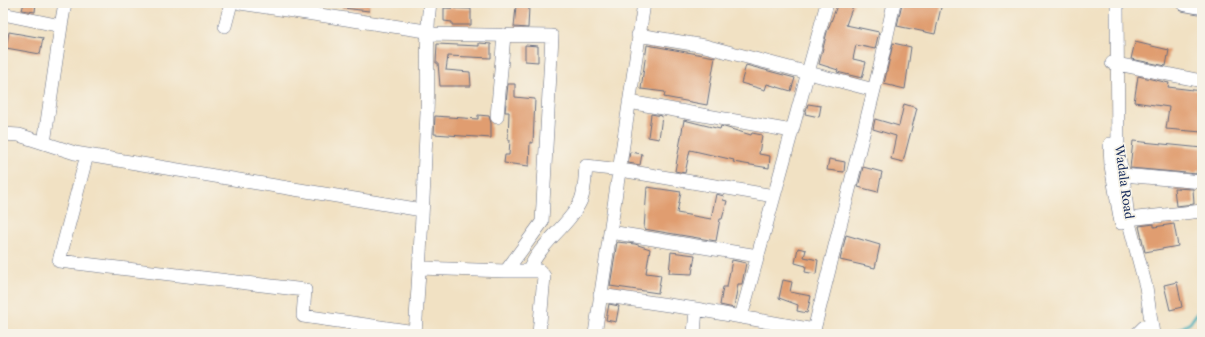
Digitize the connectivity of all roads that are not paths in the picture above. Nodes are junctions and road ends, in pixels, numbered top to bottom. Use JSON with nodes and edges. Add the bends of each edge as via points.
{"nodes":[{"id":1,"x":65,"y":3,"type":"edge"},
{"id":2,"x":231,"y":3,"type":"edge"},
{"id":3,"x":240,"y":3,"type":"edge"},
{"id":4,"x":430,"y":3,"type":"edge"},
{"id":5,"x":644,"y":3,"type":"edge"},
{"id":6,"x":827,"y":3,"type":"edge"},
{"id":7,"x":894,"y":3,"type":"edge"},
{"id":8,"x":1109,"y":3,"type":"edge"},
{"id":9,"x":1118,"y":3,"type":"edge"},
{"id":10,"x":1185,"y":3,"type":"edge"},
{"id":11,"x":1202,"y":6,"type":"edge"},
{"id":12,"x":3,"y":14,"type":"edge"},
{"id":13,"x":61,"y":26,"type":"junction"},
{"id":14,"x":225,"y":26,"type":"dead end"},
{"id":15,"x":426,"y":33,"type":"junction"},
{"id":16,"x":504,"y":35,"type":"junction"},
{"id":17,"x":638,"y":35,"type":"junction"},
{"id":18,"x":1114,"y":64,"type":"junction"},
{"id":19,"x":808,"y":73,"type":"junction"},
{"id":20,"x":1202,"y":81,"type":"edge"},
{"id":21,"x":874,"y":90,"type":"junction"},
{"id":22,"x":630,"y":102,"type":"junction"},
{"id":23,"x":497,"y":118,"type":"dead end"},
{"id":24,"x":792,"y":131,"type":"junction"},
{"id":25,"x":3,"y":134,"type":"edge"},
{"id":26,"x":44,"y":143,"type":"junction"},
{"id":27,"x":87,"y":155,"type":"junction"},
{"id":28,"x":621,"y":170,"type":"junction"},
{"id":29,"x":1123,"y":175,"type":"junction"},
{"id":30,"x":1202,"y":182,"type":"edge"},
{"id":31,"x":774,"y":196,"type":"junction"},
{"id":32,"x":422,"y":210,"type":"junction"},
{"id":33,"x":1202,"y":211,"type":"edge"},
{"id":34,"x":1128,"y":219,"type":"junction"},
{"id":35,"x":610,"y":232,"type":"junction"},
{"id":36,"x":758,"y":256,"type":"junction"},
{"id":37,"x":419,"y":268,"type":"junction"},
{"id":38,"x":529,"y":270,"type":"junction"},
{"id":39,"x":506,"y":271,"type":"junction"},
{"id":40,"x":600,"y":295,"type":"junction"},
{"id":41,"x":696,"y":309,"type":"junction"},
{"id":42,"x":741,"y":317,"type":"junction"},
{"id":43,"x":813,"y":332,"type":"edge"},
{"id":44,"x":1145,"y":332,"type":"edge"},
{"id":45,"x":415,"y":333,"type":"edge"},
{"id":46,"x":539,"y":334,"type":"edge"},
{"id":47,"x":595,"y":334,"type":"edge"},
{"id":48,"x":694,"y":334,"type":"edge"}],
"edges":[{"from":1,"to":13,"type":"street"},
{"from":2,"to":14,"type":"street"},
{"from":3,"to":15,"type":"street"},
{"from":4,"to":15,"type":"street"},
{"from":5,"to":17,"type":"street"},
{"from":6,"to":19,"type":"street"},
{"from":7,"to":21,"type":"street"},
{"from":8,"to":18,"type":"street","name":"Wadala Road"},
{"from":9,"to":18,"type":"street","name":"Wadala Road"},
{"from":10,"to":11,"type":"main road"},
{"from":12,"to":13,"type":"street"},
{"from":13,"to":26,"type":"street"},
{"from":15,"to":16,"type":"street"},
{"from":15,"to":32,"type":"street","via":[[428,95]]},
{"from":16,"to":23,"type":"street"},
{"from":16,"to":39,"type":"street","via":[[552,36],[542,222]]},
{"from":17,"to":19,"type":"street","via":[[705,46]]},
{"from":17,"to":22,"type":"street"},
{"from":18,"to":20,"type":"street"},
{"from":18,"to":29,"type":"street","name":"Wadala Road","via":[[1118,154]]},
{"from":18,"to":44,"type":"street","name":"Wadala Road","via":[[1110,166],[1120,220],[1138,286]]},
{"from":19,"to":21,"type":"street"},
{"from":19,"to":24,"type":"street"},
{"from":21,"to":43,"type":"street"},
{"from":22,"to":24,"type":"street"},
{"from":22,"to":28,"type":"street"},
{"from":24,"to":31,"type":"street"},
{"from":25,"to":26,"type":"street","via":[[19,135]]},
{"from":26,"to":27,"type":"street"},
{"from":27,"to":32,"type":"street"},
{"from":27,"to":45,"type":"street","via":[[59,261],[305,290],[303,316]]},
{"from":28,"to":31,"type":"street"},
{"from":28,"to":35,"type":"street"},
{"from":28,"to":38,"type":"street","via":[[586,166],[581,199],[577,207],[534,256]]},
{"from":29,"to":30,"type":"street"},
{"from":29,"to":34,"type":"street","name":"Wadala Road"},
{"from":31,"to":36,"type":"street"},
{"from":32,"to":37,"type":"street"},
{"from":33,"to":34,"type":"street"},
{"from":34,"to":44,"type":"street","name":"Wadala Road","via":[[1146,287]]},
{"from":35,"to":36,"type":"street"},
{"from":35,"to":40,"type":"street"},
{"from":36,"to":42,"type":"street"},
{"from":37,"to":39,"type":"street"},
{"from":37,"to":45,"type":"street"},
{"from":38,"to":39,"type":"street"},
{"from":38,"to":46,"type":"street","via":[[540,271],[544,276]]},
{"from":40,"to":41,"type":"street"},
{"from":40,"to":47,"type":"street"},
{"from":41,"to":42,"type":"street"},
{"from":41,"to":48,"type":"street"},
{"from":42,"to":43,"type":"street"}]}
